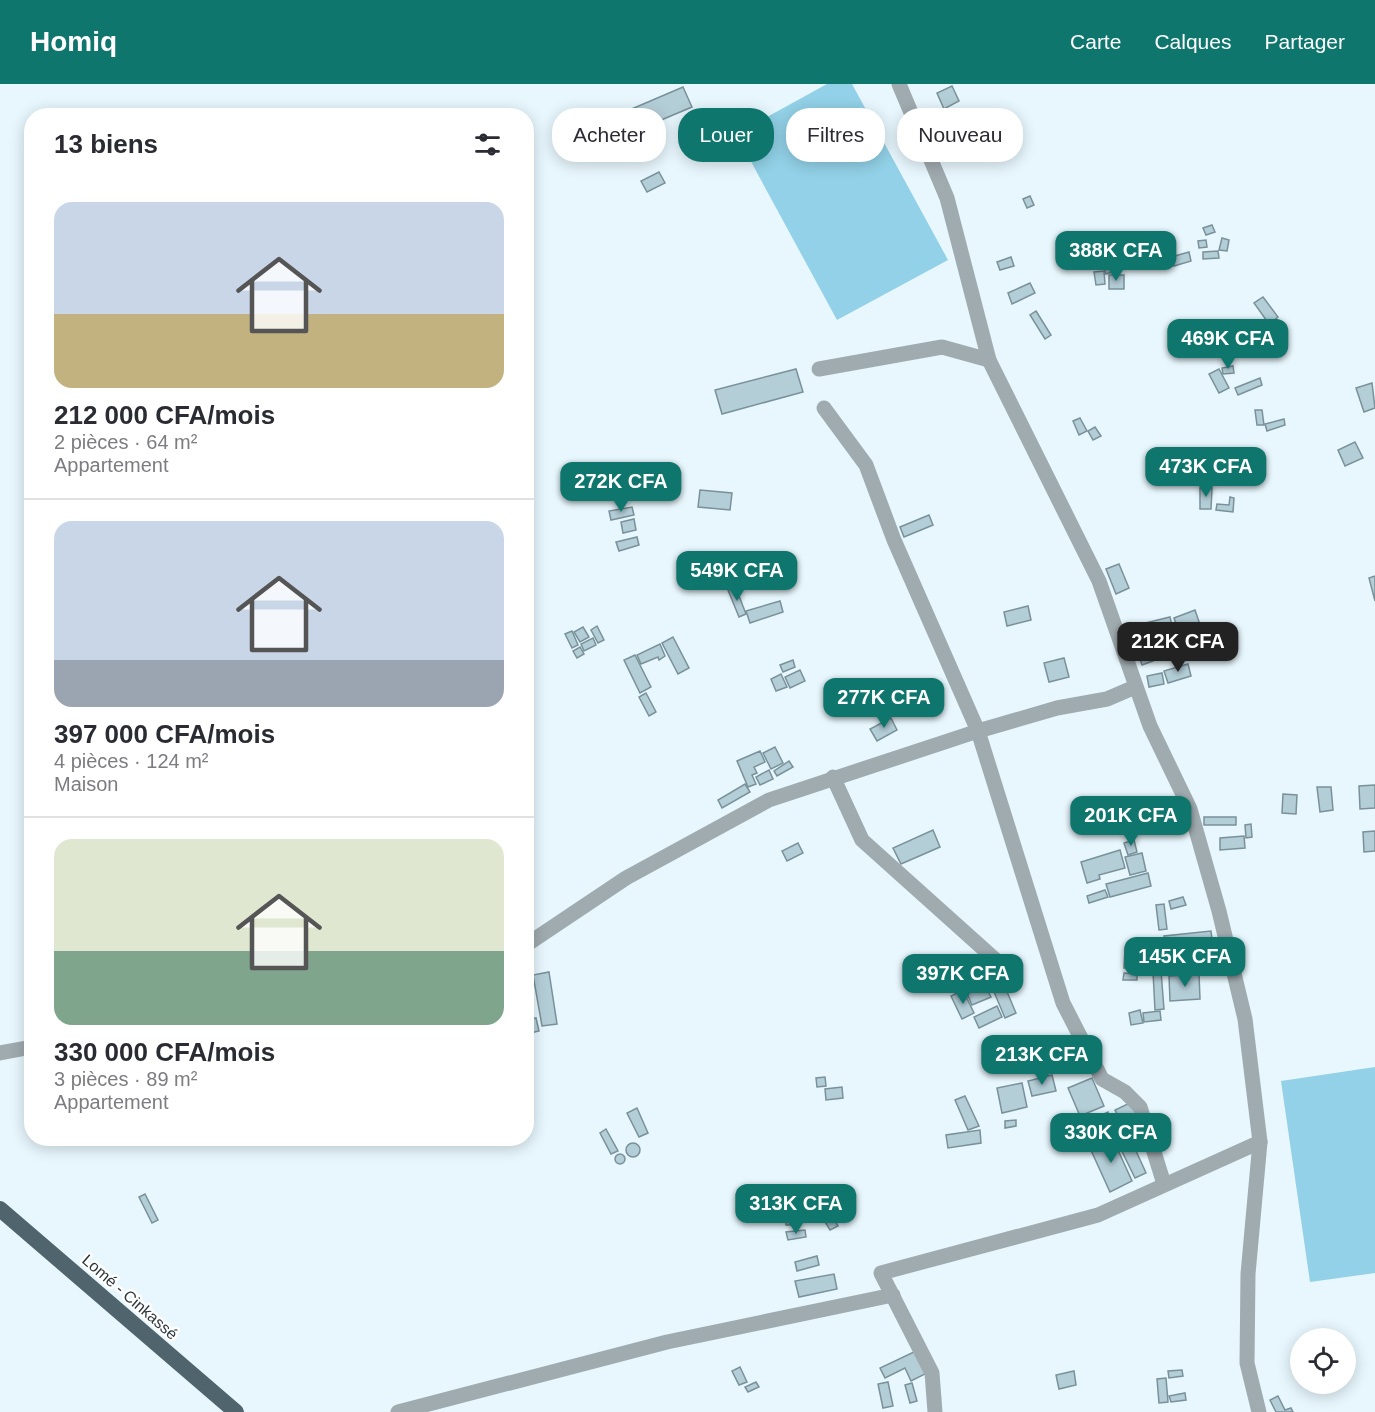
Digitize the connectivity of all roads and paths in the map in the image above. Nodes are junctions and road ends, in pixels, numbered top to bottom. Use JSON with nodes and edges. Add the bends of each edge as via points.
{"nodes":[{"id":1,"x":899,"y":84,"type":"edge"},
{"id":2,"x":989,"y":360,"type":"junction"},
{"id":3,"x":819,"y":369,"type":"dead end"},
{"id":4,"x":824,"y":408,"type":"dead end"},
{"id":5,"x":1135,"y":687,"type":"junction"},
{"id":6,"x":978,"y":731,"type":"junction"},
{"id":7,"x":833,"y":777,"type":"junction"},
{"id":8,"x":534,"y":940,"type":"edge"},
{"id":9,"x":1009,"y":965,"type":"dead end"},
{"id":10,"x":24,"y":1048,"type":"edge"},
{"id":11,"x":0,"y":1053,"type":"edge"},
{"id":12,"x":1260,"y":1142,"type":"junction"},
{"id":13,"x":1164,"y":1184,"type":"junction"},
{"id":14,"x":0,"y":1209,"type":"edge"},
{"id":15,"x":892,"y":1295,"type":"junction"},
{"id":16,"x":236,"y":1412,"type":"edge"},
{"id":17,"x":398,"y":1412,"type":"edge"},
{"id":18,"x":935,"y":1412,"type":"edge"},
{"id":19,"x":1259,"y":1412,"type":"edge"}],
"edges":[{"from":1,"to":2,"type":"street","via":[[947,198]]},
{"from":2,"to":3,"type":"street","via":[[942,346]]},
{"from":2,"to":5,"type":"street","via":[[1099,581]]},
{"from":4,"to":6,"type":"street","via":[[866,465],[894,540]]},
{"from":5,"to":6,"type":"street","via":[[1107,699],[1057,708]]},
{"from":5,"to":12,"type":"street","via":[[1190,809],[1219,911],[1245,1019]]},
{"from":6,"to":7,"type":"street"},
{"from":6,"to":13,"type":"street","via":[[1063,1003],[1102,1078],[1140,1107]]},
{"from":7,"to":8,"type":"street","via":[[769,800],[626,878]]},
{"from":7,"to":9,"type":"street","via":[[862,840],[999,962]]},
{"from":10,"to":11,"type":"street"},
{"from":12,"to":13,"type":"street"},
{"from":12,"to":19,"type":"street","via":[[1248,1274],[1247,1363]]},
{"from":13,"to":15,"type":"street","via":[[1098,1215],[881,1273]]},
{"from":14,"to":16,"type":"highway","name":"Lomé - Cinkassé"},
{"from":15,"to":17,"type":"street","via":[[668,1342]]},
{"from":15,"to":18,"type":"street","via":[[932,1372]]}]}
